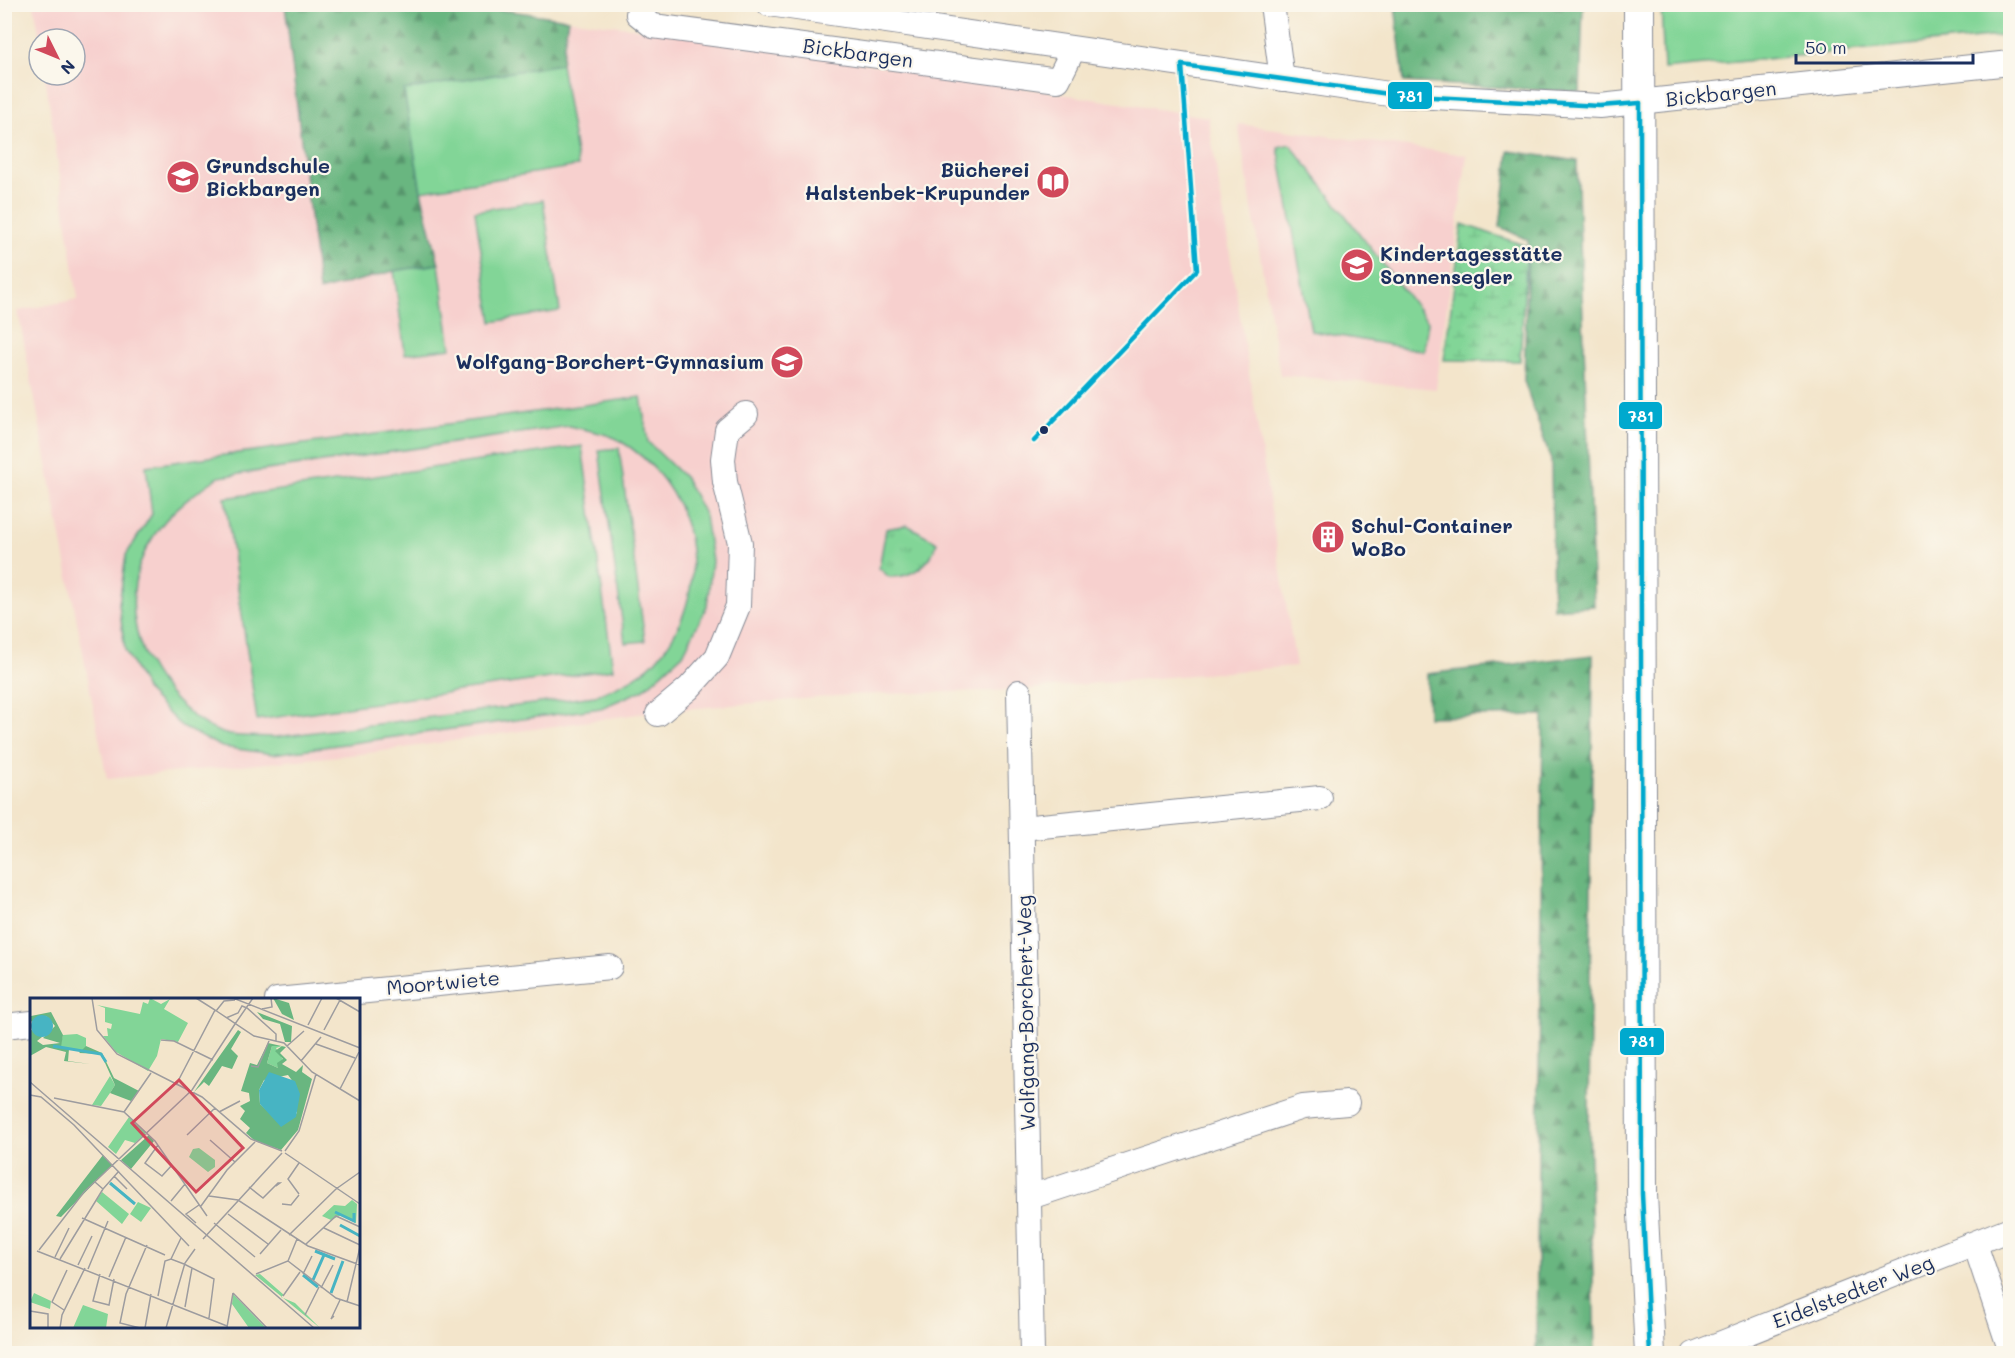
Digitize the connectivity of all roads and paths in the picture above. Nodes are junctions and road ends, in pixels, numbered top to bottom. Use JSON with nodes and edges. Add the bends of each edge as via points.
{"nodes":[{"id":1,"x":640,"y":4,"type":"edge"},
{"id":2,"x":1272,"y":4,"type":"edge"},
{"id":3,"x":1639,"y":4,"type":"edge"},
{"id":4,"x":774,"y":5,"type":"edge"},
{"id":5,"x":1073,"y":50,"type":"junction"},
{"id":6,"x":2010,"y":63,"type":"edge"},
{"id":7,"x":1282,"y":79,"type":"junction"},
{"id":8,"x":1640,"y":103,"type":"junction"},
{"id":9,"x":746,"y":414,"type":"dead end"},
{"id":10,"x":1019,"y":692,"type":"dead end"},
{"id":11,"x":658,"y":714,"type":"dead end"},
{"id":12,"x":1320,"y":798,"type":"dead end"},
{"id":13,"x":1022,"y":828,"type":"junction"},
{"id":14,"x":610,"y":968,"type":"dead end"},
{"id":15,"x":288,"y":998,"type":"edge"},
{"id":16,"x":30,"y":1023,"type":"edge"},
{"id":17,"x":4,"y":1026,"type":"edge"},
{"id":18,"x":1347,"y":1103,"type":"dead end"},
{"id":19,"x":1030,"y":1197,"type":"junction"},
{"id":20,"x":2010,"y":1229,"type":"edge"},
{"id":21,"x":1975,"y":1244,"type":"junction"},
{"id":22,"x":2010,"y":1349,"type":"edge"},
{"id":23,"x":1032,"y":1353,"type":"edge"},
{"id":24,"x":1650,"y":1353,"type":"edge"},
{"id":25,"x":1694,"y":1353,"type":"edge"}],
"edges":[{"from":1,"to":5,"type":"street","name":"Bickbargen","via":[[638,14],[653,26],[1059,80]]},
{"from":2,"to":7,"type":"street"},
{"from":3,"to":8,"type":"street"},
{"from":4,"to":5,"type":"street","name":"Bickbargen"},
{"from":5,"to":7,"type":"street","name":"Bickbargen"},
{"from":6,"to":8,"type":"street","name":"Bickbargen"},
{"from":7,"to":8,"type":"street","name":"Bickbargen","via":[[1396,95],[1600,106]]},
{"from":8,"to":24,"type":"street","via":[[1642,1194]]},
{"from":9,"to":11,"type":"street","via":[[727,430],[723,459],[740,543],[738,606],[717,657]]},
{"from":10,"to":13,"type":"street","name":"Wolfgang-Borchert-Weg"},
{"from":12,"to":13,"type":"street"},
{"from":13,"to":19,"type":"street","name":"Wolfgang-Borchert-Weg"},
{"from":14,"to":15,"type":"street","name":"Moortwiete"},
{"from":16,"to":17,"type":"street"},
{"from":18,"to":19,"type":"street","via":[[1303,1107]]},
{"from":19,"to":23,"type":"street","name":"Wolfgang-Borchert-Weg"},
{"from":20,"to":21,"type":"street","name":"Eidelstedter Weg"},
{"from":21,"to":22,"type":"street"},
{"from":21,"to":25,"type":"street","name":"Eidelstedter Weg"}]}
